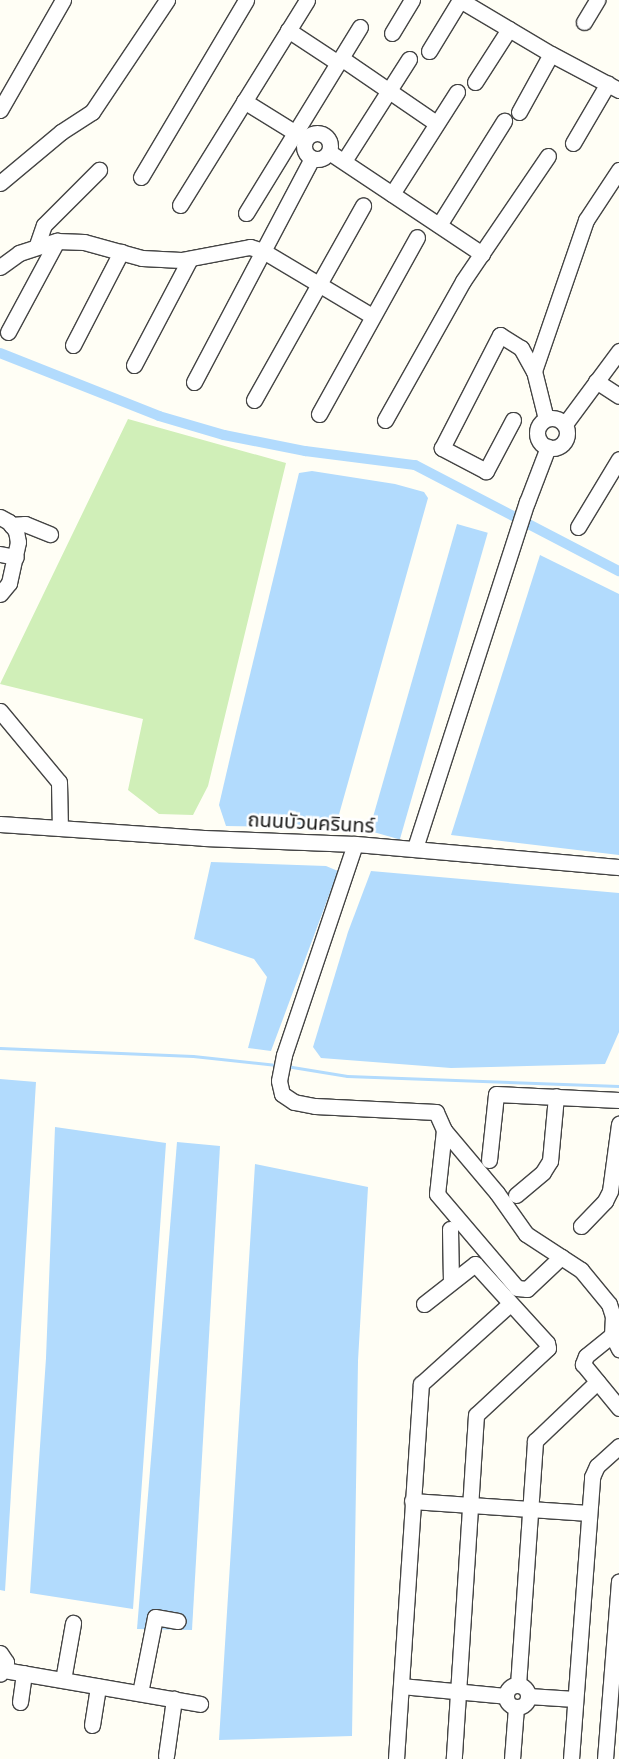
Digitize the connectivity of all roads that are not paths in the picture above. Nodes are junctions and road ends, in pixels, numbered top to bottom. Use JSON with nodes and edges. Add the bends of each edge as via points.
{"nodes":[{"id":1,"x":63,"y":0,"type":"edge"},
{"id":2,"x":167,"y":0,"type":"edge"},
{"id":3,"x":246,"y":0,"type":"edge"},
{"id":4,"x":307,"y":0,"type":"edge"},
{"id":5,"x":412,"y":0,"type":"edge"},
{"id":6,"x":597,"y":0,"type":"edge"},
{"id":7,"x":584,"y":22,"type":"dead end"},
{"id":8,"x":360,"y":27,"type":"dead end"},
{"id":9,"x":509,"y":29,"type":"junction"},
{"id":10,"x":288,"y":30,"type":"junction"},
{"id":11,"x":392,"y":33,"type":"dead end"},
{"id":12,"x":429,"y":51,"type":"dead end"},
{"id":13,"x":551,"y":54,"type":"junction"},
{"id":14,"x":409,"y":59,"type":"dead end"},
{"id":15,"x":340,"y":61,"type":"junction"},
{"id":16,"x":475,"y":82,"type":"dead end"},
{"id":17,"x":614,"y":86,"type":"edge"},
{"id":18,"x":456,"y":92,"type":"dead end"},
{"id":19,"x":389,"y":93,"type":"junction"},
{"id":20,"x":244,"y":101,"type":"junction"},
{"id":21,"x":0,"y":110,"type":"edge"},
{"id":22,"x":519,"y":112,"type":"dead end"},
{"id":23,"x":504,"y":121,"type":"dead end"},
{"id":24,"x":436,"y":123,"type":"junction"},
{"id":25,"x":301,"y":135,"type":"junction"},
{"id":26,"x":573,"y":143,"type":"dead end"},
{"id":27,"x":329,"y":152,"type":"junction"},
{"id":28,"x":548,"y":156,"type":"dead end"},
{"id":29,"x":312,"y":158,"type":"junction"},
{"id":30,"x":344,"y":161,"type":"junction"},
{"id":31,"x":99,"y":170,"type":"dead end"},
{"id":32,"x":619,"y":170,"type":"edge"},
{"id":33,"x":141,"y":177,"type":"dead end"},
{"id":34,"x":0,"y":183,"type":"edge"},
{"id":35,"x":392,"y":194,"type":"junction"},
{"id":36,"x":180,"y":205,"type":"dead end"},
{"id":37,"x":363,"y":206,"type":"dead end"},
{"id":38,"x":246,"y":213,"type":"dead end"},
{"id":39,"x":439,"y":225,"type":"junction"},
{"id":40,"x":418,"y":237,"type":"dead end"},
{"id":41,"x":57,"y":241,"type":"junction"},
{"id":42,"x":37,"y":245,"type":"junction"},
{"id":43,"x":263,"y":251,"type":"junction"},
{"id":44,"x":121,"y":252,"type":"junction"},
{"id":45,"x":482,"y":254,"type":"junction"},
{"id":46,"x":190,"y":259,"type":"junction"},
{"id":47,"x":0,"y":267,"type":"edge"},
{"id":48,"x":318,"y":284,"type":"junction"},
{"id":49,"x":372,"y":316,"type":"junction"},
{"id":50,"x":8,"y":332,"type":"dead end"},
{"id":51,"x":72,"y":345,"type":"dead end"},
{"id":52,"x":619,"y":351,"type":"edge"},
{"id":53,"x":134,"y":364,"type":"dead end"},
{"id":54,"x":534,"y":371,"type":"junction"},
{"id":55,"x":596,"y":381,"type":"junction"},
{"id":56,"x":194,"y":382,"type":"dead end"},
{"id":57,"x":619,"y":396,"type":"edge"},
{"id":58,"x":254,"y":400,"type":"dead end"},
{"id":59,"x":319,"y":414,"type":"dead end"},
{"id":60,"x":546,"y":418,"type":"junction"},
{"id":61,"x":385,"y":420,"type":"dead end"},
{"id":62,"x":513,"y":420,"type":"dead end"},
{"id":63,"x":565,"y":424,"type":"junction"},
{"id":64,"x":548,"y":447,"type":"junction"},
{"id":65,"x":619,"y":459,"type":"edge"},
{"id":66,"x":6,"y":521,"type":"edge"},
{"id":67,"x":578,"y":527,"type":"dead end"},
{"id":68,"x":50,"y":534,"type":"dead end"},
{"id":69,"x":0,"y":541,"type":"edge"},
{"id":70,"x":0,"y":545,"type":"edge"},
{"id":71,"x":0,"y":554,"type":"edge"},
{"id":72,"x":16,"y":556,"type":"junction"},
{"id":73,"x":0,"y":591,"type":"edge"},
{"id":74,"x":0,"y":711,"type":"edge"},
{"id":75,"x":0,"y":824,"type":"edge"},
{"id":76,"x":60,"y":828,"type":"junction"},
{"id":77,"x":355,"y":844,"type":"junction"},
{"id":78,"x":415,"y":848,"type":"junction"},
{"id":79,"x":619,"y":868,"type":"edge"},
{"id":80,"x":556,"y":1096,"type":"junction"},
{"id":81,"x":619,"y":1100,"type":"edge"},
{"id":82,"x":619,"y":1124,"type":"edge"},
{"id":83,"x":444,"y":1130,"type":"junction"},
{"id":84,"x":489,"y":1160,"type":"dead end"},
{"id":85,"x":516,"y":1195,"type":"dead end"},
{"id":86,"x":581,"y":1226,"type":"dead end"},
{"id":87,"x":450,"y":1229,"type":"dead end"},
{"id":88,"x":561,"y":1257,"type":"junction"},
{"id":89,"x":451,"y":1281,"type":"junction"},
{"id":90,"x":424,"y":1304,"type":"dead end"},
{"id":91,"x":510,"y":1304,"type":"junction"},
{"id":92,"x":612,"y":1335,"type":"junction"},
{"id":93,"x":619,"y":1350,"type":"edge"},
{"id":94,"x":597,"y":1382,"type":"junction"},
{"id":95,"x":619,"y":1408,"type":"edge"},
{"id":96,"x":619,"y":1446,"type":"edge"},
{"id":97,"x":412,"y":1501,"type":"junction"},
{"id":98,"x":469,"y":1505,"type":"junction"},
{"id":99,"x":529,"y":1508,"type":"junction"},
{"id":100,"x":589,"y":1513,"type":"junction"},
{"id":101,"x":619,"y":1582,"type":"edge"},
{"id":102,"x":178,"y":1620,"type":"dead end"},
{"id":103,"x":73,"y":1623,"type":"dead end"},
{"id":104,"x":0,"y":1653,"type":"edge"},
{"id":105,"x":2,"y":1672,"type":"edge"},
{"id":106,"x":24,"y":1673,"type":"junction"},
{"id":107,"x":63,"y":1680,"type":"junction"},
{"id":108,"x":98,"y":1686,"type":"junction"},
{"id":109,"x":401,"y":1686,"type":"junction"},
{"id":110,"x":458,"y":1691,"type":"junction"},
{"id":111,"x":523,"y":1691,"type":"junction"},
{"id":112,"x":140,"y":1693,"type":"junction"},
{"id":113,"x":174,"y":1699,"type":"junction"},
{"id":114,"x":575,"y":1699,"type":"junction"},
{"id":115,"x":511,"y":1701,"type":"junction"},
{"id":116,"x":20,"y":1702,"type":"dead end"},
{"id":117,"x":200,"y":1704,"type":"dead end"},
{"id":118,"x":92,"y":1725,"type":"dead end"},
{"id":119,"x":613,"y":1730,"type":"edge"},
{"id":120,"x":166,"y":1756,"type":"dead end"},
{"id":121,"x":396,"y":1759,"type":"edge"},
{"id":122,"x":454,"y":1759,"type":"edge"},
{"id":123,"x":512,"y":1759,"type":"edge"},
{"id":124,"x":571,"y":1759,"type":"edge"},
{"id":125,"x":605,"y":1759,"type":"edge"}],
"edges":[{"from":1,"to":21,"type":"street"},
{"from":2,"to":34,"type":"street","via":[[92,112],[61,132]]},
{"from":3,"to":33,"type":"street"},
{"from":4,"to":10,"type":"street"},
{"from":5,"to":11,"type":"street"},
{"from":6,"to":7,"type":"street"},
{"from":8,"to":15,"type":"street"},
{"from":9,"to":12,"type":"street","via":[[460,0]]},
{"from":9,"to":13,"type":"street"},
{"from":9,"to":16,"type":"street"},
{"from":10,"to":15,"type":"street"},
{"from":10,"to":20,"type":"street"},
{"from":13,"to":17,"type":"street"},
{"from":13,"to":22,"type":"street"},
{"from":14,"to":19,"type":"street"},
{"from":15,"to":19,"type":"street"},
{"from":15,"to":25,"type":"street"},
{"from":17,"to":26,"type":"street"},
{"from":18,"to":24,"type":"street"},
{"from":19,"to":24,"type":"street"},
{"from":19,"to":30,"type":"street"},
{"from":20,"to":25,"type":"street"},
{"from":20,"to":36,"type":"street"},
{"from":23,"to":39,"type":"street"},
{"from":24,"to":35,"type":"street"},
{"from":25,"to":27,"type":"street","via":[[319,132],[326,135],[330,142]]},
{"from":25,"to":29,"type":"street","via":[[306,153]]},
{"from":25,"to":38,"type":"street"},
{"from":27,"to":29,"type":"street","via":[[320,159]]},
{"from":27,"to":30,"type":"street"},
{"from":28,"to":45,"type":"street"},
{"from":29,"to":43,"type":"street"},
{"from":30,"to":35,"type":"street"},
{"from":31,"to":42,"type":"street","via":[[44,225]]},
{"from":32,"to":54,"type":"street","via":[[586,220]]},
{"from":35,"to":39,"type":"street"},
{"from":37,"to":48,"type":"street"},
{"from":39,"to":45,"type":"street"},
{"from":40,"to":49,"type":"street"},
{"from":41,"to":42,"type":"street"},
{"from":41,"to":44,"type":"street","via":[[84,242]]},
{"from":41,"to":50,"type":"street"},
{"from":42,"to":47,"type":"street"},
{"from":43,"to":46,"type":"street","via":[[240,247]]},
{"from":43,"to":48,"type":"street"},
{"from":43,"to":56,"type":"street"},
{"from":44,"to":46,"type":"street","via":[[142,258]]},
{"from":44,"to":51,"type":"street"},
{"from":45,"to":61,"type":"street","via":[[463,281]]},
{"from":46,"to":53,"type":"street"},
{"from":48,"to":49,"type":"street"},
{"from":48,"to":58,"type":"street"},
{"from":49,"to":59,"type":"street"},
{"from":52,"to":55,"type":"street"},
{"from":54,"to":60,"type":"street"},
{"from":54,"to":62,"type":"street","via":[[521,348],[500,335],[442,448],[486,471]]},
{"from":55,"to":57,"type":"street"},
{"from":55,"to":63,"type":"street"},
{"from":60,"to":63,"type":"street","via":[[556,418]]},
{"from":60,"to":64,"type":"street","via":[[539,425],[537,435]]},
{"from":63,"to":64,"type":"street","via":[[564,442],[556,448]]},
{"from":64,"to":78,"type":"street","via":[[517,532]]},
{"from":65,"to":67,"type":"street"},
{"from":66,"to":68,"type":"street","via":[[25,524]]},
{"from":66,"to":72,"type":"street","via":[[18,542]]},
{"from":69,"to":70,"type":"street"},
{"from":71,"to":72,"type":"street"},
{"from":72,"to":73,"type":"street","via":[[9,582]]},
{"from":74,"to":76,"type":"street","via":[[59,782]]},
{"from":75,"to":76,"type":"street","name":"ถนนบัวนครินทร์"},
{"from":76,"to":77,"type":"street","name":"ถนนบัวนครินทร์"},
{"from":77,"to":78,"type":"street","name":"ถนนบัวนครินทร์"},
{"from":77,"to":83,"type":"street","via":[[284,1055],[282,1094],[294,1102],[315,1106],[431,1110],[439,1117]]},
{"from":78,"to":79,"type":"street","name":"ถนนบัวนครินทร์"},
{"from":80,"to":81,"type":"street"},
{"from":80,"to":84,"type":"street","via":[[496,1094]]},
{"from":80,"to":85,"type":"street","via":[[550,1161],[543,1172]]},
{"from":82,"to":86,"type":"street","via":[[610,1191],[605,1201]]},
{"from":83,"to":88,"type":"street","via":[[497,1193],[526,1234]]},
{"from":83,"to":88,"type":"street","via":[[437,1194],[516,1288],[527,1289]]},
{"from":87,"to":89,"type":"street"},
{"from":88,"to":92,"type":"street","via":[[581,1270],[609,1304],[613,1316]]},
{"from":89,"to":90,"type":"street"},
{"from":89,"to":91,"type":"street","via":[[475,1264]]},
{"from":91,"to":97,"type":"street","via":[[420,1384]]},
{"from":91,"to":98,"type":"street","via":[[548,1348],[476,1414]]},
{"from":92,"to":93,"type":"street"},
{"from":92,"to":94,"type":"street","via":[[583,1360]]},
{"from":94,"to":95,"type":"street"},
{"from":94,"to":99,"type":"street","via":[[536,1441]]},
{"from":96,"to":100,"type":"street","via":[[594,1470]]},
{"from":97,"to":98,"type":"street"},
{"from":97,"to":109,"type":"street"},
{"from":98,"to":99,"type":"street"},
{"from":98,"to":110,"type":"street"},
{"from":99,"to":100,"type":"street"},
{"from":99,"to":111,"type":"street"},
{"from":100,"to":114,"type":"street"},
{"from":101,"to":119,"type":"street"},
{"from":102,"to":112,"type":"street","via":[[155,1617]]},
{"from":103,"to":107,"type":"street"},
{"from":104,"to":105,"type":"street","via":[[6,1662]]},
{"from":105,"to":106,"type":"street"},
{"from":106,"to":107,"type":"street"},
{"from":106,"to":116,"type":"street"},
{"from":107,"to":108,"type":"street"},
{"from":108,"to":112,"type":"street"},
{"from":108,"to":118,"type":"street"},
{"from":109,"to":110,"type":"street"},
{"from":109,"to":121,"type":"street"},
{"from":110,"to":115,"type":"street"},
{"from":110,"to":122,"type":"street"},
{"from":111,"to":114,"type":"street"},
{"from":111,"to":115,"type":"street","via":[[507,1690]]},
{"from":112,"to":113,"type":"street"},
{"from":113,"to":117,"type":"street"},
{"from":113,"to":120,"type":"street"},
{"from":114,"to":124,"type":"street"},
{"from":115,"to":123,"type":"street"},
{"from":119,"to":125,"type":"street"}]}
